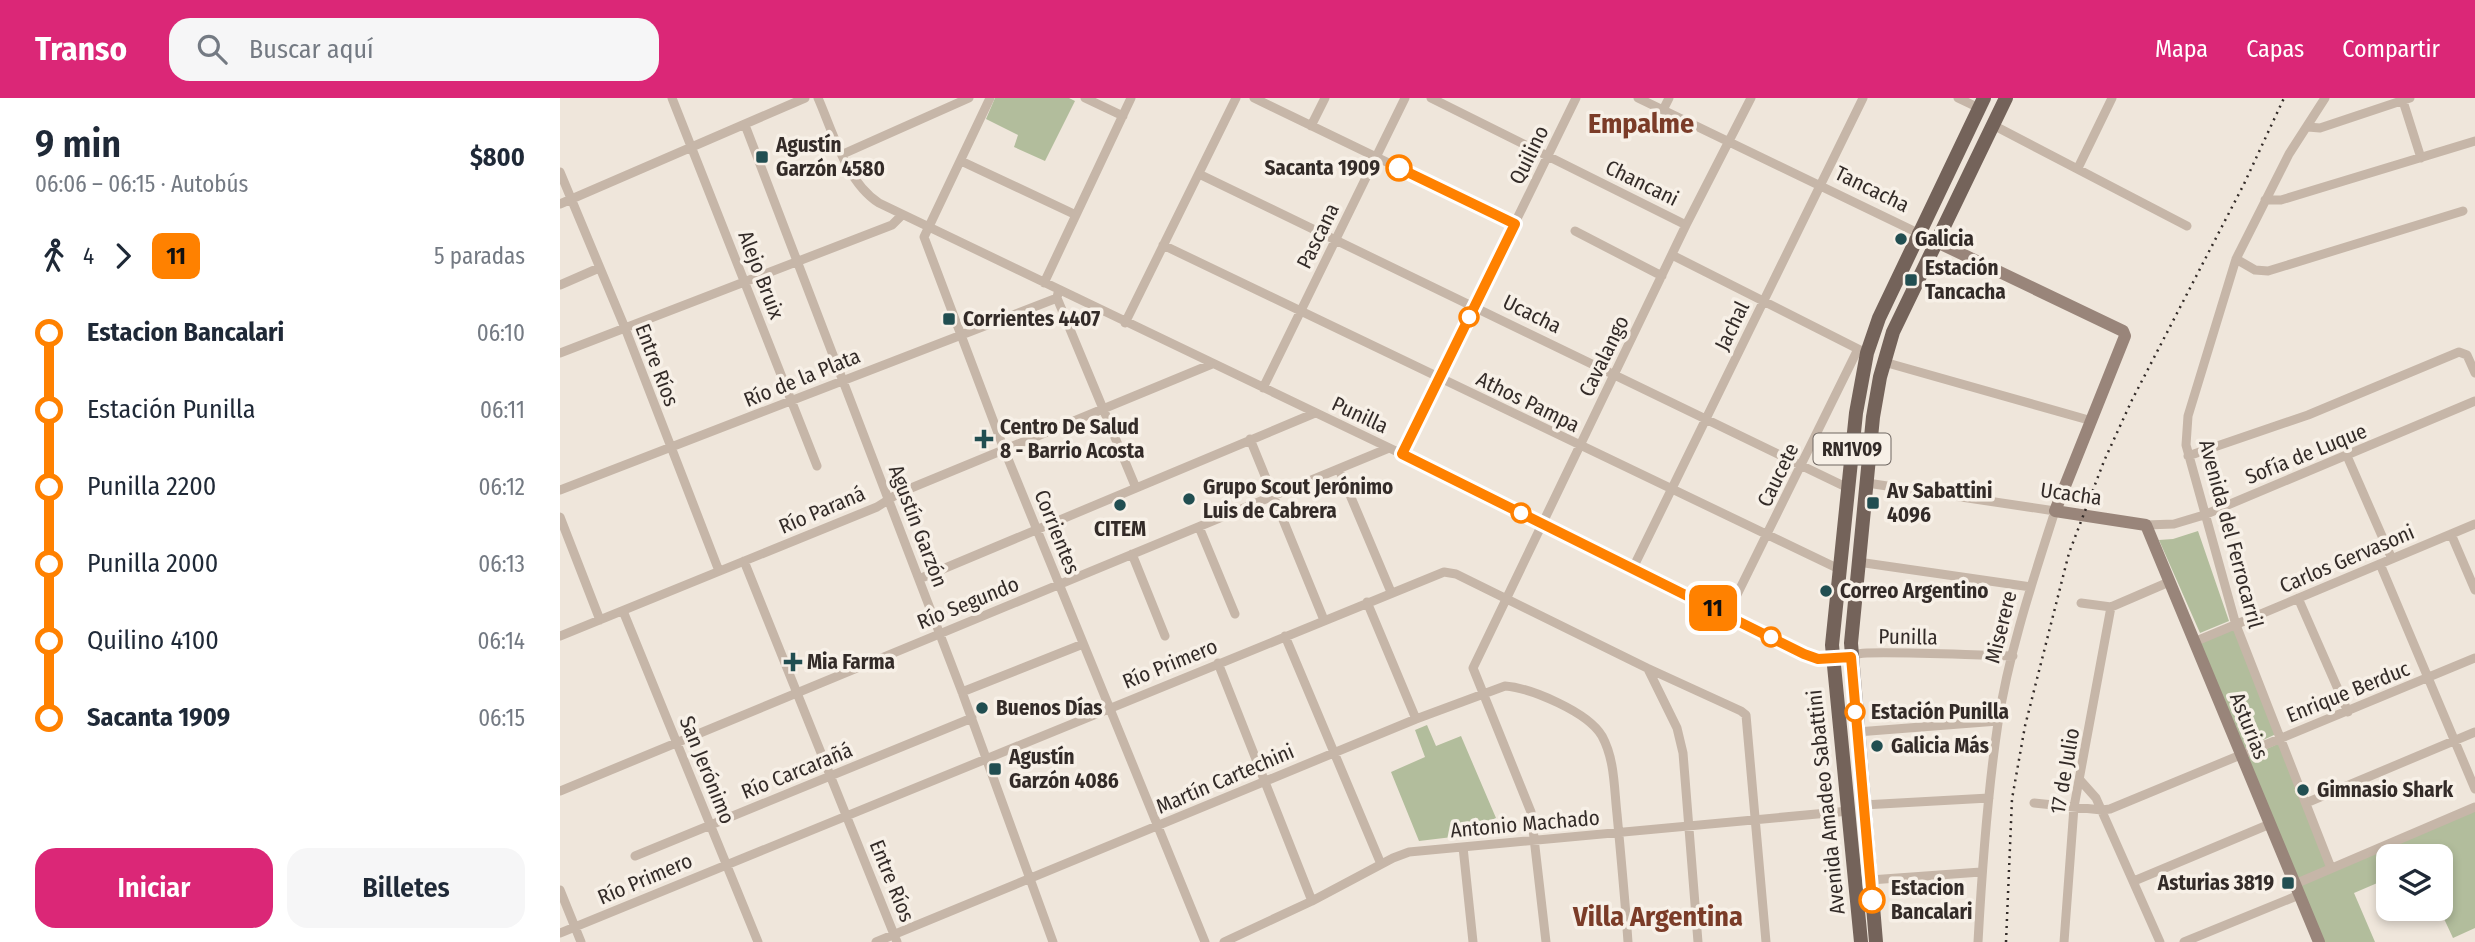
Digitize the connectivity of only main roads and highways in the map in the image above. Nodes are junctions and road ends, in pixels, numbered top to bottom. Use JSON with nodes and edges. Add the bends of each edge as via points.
{"nodes":[{"id":1,"x":2006,"y":98,"type":"edge"},
{"id":2,"x":1982,"y":103,"type":"edge"},
{"id":3,"x":1861,"y":942,"type":"edge"},
{"id":4,"x":1876,"y":942,"type":"edge"}],
"edges":[{"from":1,"to":4,"type":"main road","name":"Avenida Amadeo Sabattini","number":"RN1V09","via":[[1893,332],[1873,417],[1851,657]]},
{"from":2,"to":3,"type":"main road","name":"Avenida Amadeo Sabattini","number":"RN1V09","via":[[1863,351],[1832,634]]}]}
